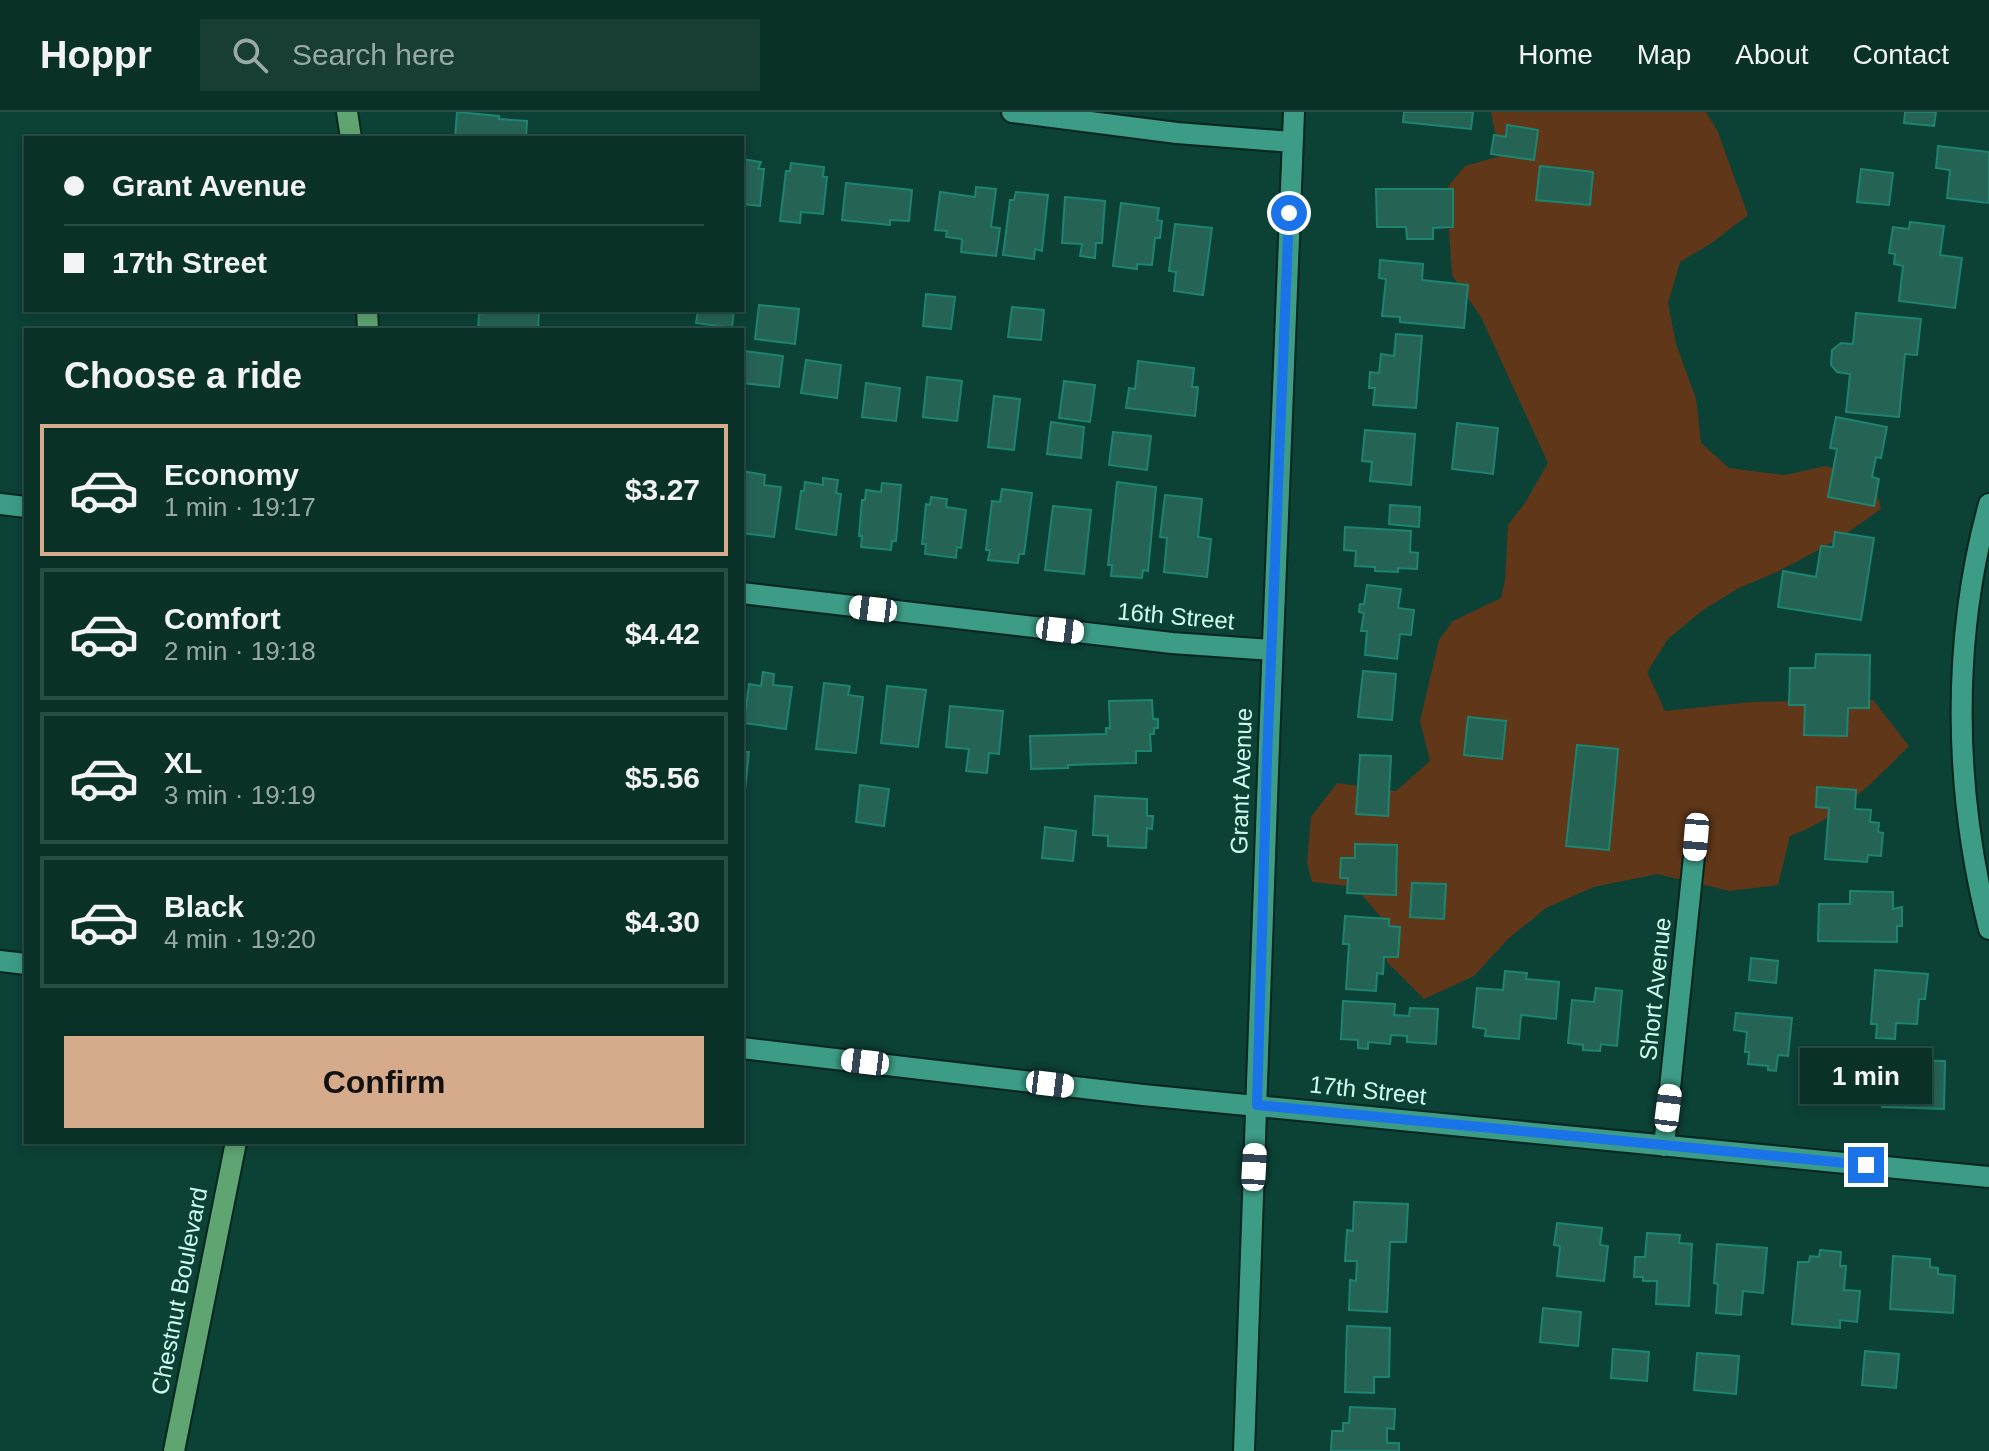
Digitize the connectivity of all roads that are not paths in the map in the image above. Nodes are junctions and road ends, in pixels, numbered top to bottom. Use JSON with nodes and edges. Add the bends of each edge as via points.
{"nodes":[{"id":1,"x":347,"y":112,"type":"edge"},
{"id":2,"x":1012,"y":112,"type":"edge"},
{"id":3,"x":1294,"y":112,"type":"edge"},
{"id":4,"x":351,"y":136,"type":"edge"},
{"id":5,"x":1292,"y":142,"type":"junction"},
{"id":6,"x":0,"y":504,"type":"edge"},
{"id":7,"x":1989,"y":504,"type":"edge"},
{"id":8,"x":24,"y":507,"type":"edge"},
{"id":9,"x":744,"y":593,"type":"edge"},
{"id":10,"x":1272,"y":650,"type":"junction"},
{"id":11,"x":1696,"y":837,"type":"dead end"},
{"id":12,"x":1989,"y":929,"type":"edge"},
{"id":13,"x":0,"y":961,"type":"edge"},
{"id":14,"x":24,"y":964,"type":"edge"},
{"id":15,"x":744,"y":1048,"type":"edge"},
{"id":16,"x":1257,"y":1105,"type":"junction"},
{"id":17,"x":236,"y":1144,"type":"edge"},
{"id":18,"x":1664,"y":1146,"type":"junction"},
{"id":19,"x":1989,"y":1177,"type":"edge"},
{"id":20,"x":174,"y":1451,"type":"edge"},
{"id":21,"x":1244,"y":1451,"type":"edge"}],
"edges":[{"from":1,"to":4,"type":"street"},
{"from":2,"to":5,"type":"street"},
{"from":3,"to":5,"type":"street","name":"Grant Avenue"},
{"from":5,"to":10,"type":"street","name":"Grant Avenue"},
{"from":6,"to":8,"type":"street"},
{"from":7,"to":12,"type":"street","via":[[1968,602],[1962,715],[1969,840]]},
{"from":9,"to":10,"type":"street","name":"16th Street"},
{"from":10,"to":16,"type":"street","name":"Grant Avenue"},
{"from":11,"to":18,"type":"street","name":"Short Avenue"},
{"from":13,"to":14,"type":"street"},
{"from":15,"to":16,"type":"street","name":"17th Street"},
{"from":16,"to":18,"type":"street","name":"17th Street"},
{"from":16,"to":21,"type":"street","name":"Grant Avenue"},
{"from":17,"to":20,"type":"street","name":"Chestnut Boulevard"},
{"from":18,"to":19,"type":"street","name":"17th Street"}]}
